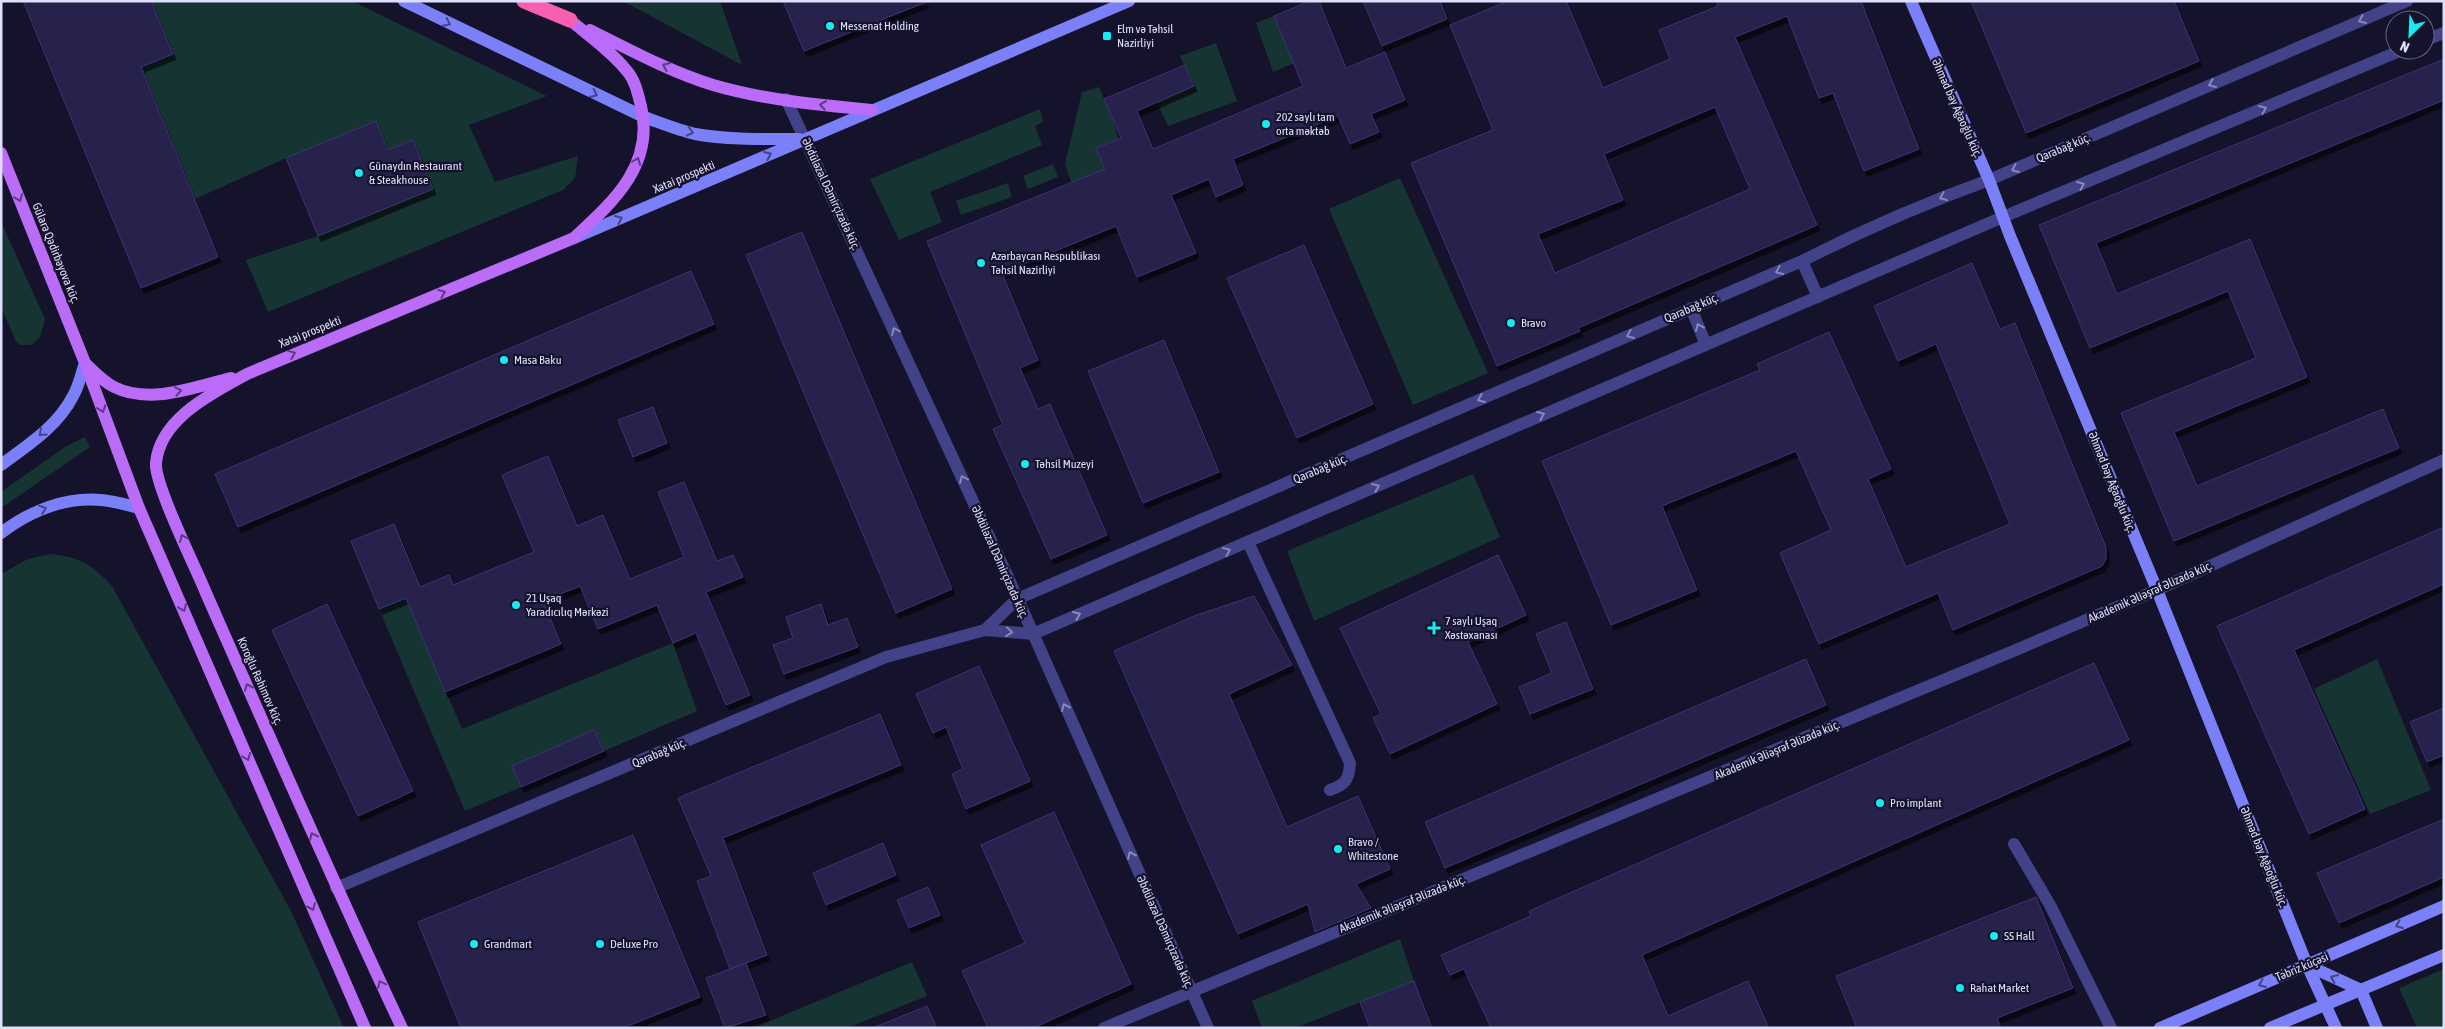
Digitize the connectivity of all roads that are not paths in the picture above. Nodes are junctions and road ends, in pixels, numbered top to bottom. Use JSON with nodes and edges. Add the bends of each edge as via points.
{"nodes":[{"id":1,"x":404,"y":1,"type":"edge"},
{"id":2,"x":524,"y":1,"type":"edge"},
{"id":3,"x":539,"y":1,"type":"edge"},
{"id":4,"x":1129,"y":1,"type":"edge"},
{"id":5,"x":1911,"y":1,"type":"edge"},
{"id":6,"x":2406,"y":1,"type":"edge"},
{"id":7,"x":570,"y":20,"type":"junction"},
{"id":8,"x":2385,"y":57,"type":"edge"},
{"id":9,"x":786,"y":99,"type":"junction"},
{"id":10,"x":872,"y":110,"type":"junction"},
{"id":11,"x":644,"y":118,"type":"junction"},
{"id":12,"x":806,"y":139,"type":"junction"},
{"id":13,"x":1,"y":153,"type":"edge"},
{"id":14,"x":1989,"y":180,"type":"junction"},
{"id":15,"x":2003,"y":217,"type":"junction"},
{"id":16,"x":574,"y":238,"type":"junction"},
{"id":17,"x":1802,"y":261,"type":"junction"},
{"id":18,"x":1818,"y":297,"type":"junction"},
{"id":19,"x":1691,"y":308,"type":"junction"},
{"id":20,"x":1706,"y":345,"type":"junction"},
{"id":21,"x":85,"y":363,"type":"junction"},
{"id":22,"x":247,"y":374,"type":"junction"},
{"id":23,"x":2444,"y":460,"type":"edge"},
{"id":24,"x":1,"y":465,"type":"edge"},
{"id":25,"x":139,"y":508,"type":"junction"},
{"id":26,"x":1,"y":533,"type":"edge"},
{"id":27,"x":1248,"y":542,"type":"junction"},
{"id":28,"x":2157,"y":590,"type":"junction"},
{"id":29,"x":1017,"y":599,"type":"junction"},
{"id":30,"x":985,"y":630,"type":"junction"},
{"id":31,"x":1033,"y":634,"type":"junction"},
{"id":32,"x":1330,"y":790,"type":"dead end"},
{"id":33,"x":2014,"y":844,"type":"dead end"},
{"id":34,"x":336,"y":888,"type":"junction"},
{"id":35,"x":2444,"y":906,"type":"edge"},
{"id":36,"x":2444,"y":955,"type":"edge"},
{"id":37,"x":2307,"y":965,"type":"junction"},
{"id":38,"x":2361,"y":990,"type":"junction"},
{"id":39,"x":1192,"y":991,"type":"junction"},
{"id":40,"x":2325,"y":1005,"type":"junction"},
{"id":41,"x":365,"y":1028,"type":"edge"},
{"id":42,"x":402,"y":1028,"type":"edge"},
{"id":43,"x":1104,"y":1028,"type":"edge"},
{"id":44,"x":1208,"y":1028,"type":"edge"},
{"id":45,"x":2111,"y":1028,"type":"edge"},
{"id":46,"x":2160,"y":1028,"type":"edge"},
{"id":47,"x":2270,"y":1028,"type":"edge"},
{"id":48,"x":2336,"y":1028,"type":"edge"},
{"id":49,"x":2377,"y":1028,"type":"edge"}],
"edges":[{"from":1,"to":11,"type":"main road","one_way":true},
{"from":2,"to":7,"type":"highway"},
{"from":3,"to":7,"type":"main road"},
{"from":4,"to":10,"type":"main road","name":"Xətai prospekti"},
{"from":5,"to":14,"type":"main road","name":"Əhməd bəy Ağaoğlu küç."},
{"from":6,"to":14,"type":"street","name":"Qarabağ küç.","one_way":true},
{"from":9,"to":7,"type":"main road","one_way":true,"via":[[712,84]]},
{"from":7,"to":11,"type":"main road","via":[[628,72],[637,90]]},
{"from":15,"to":8,"type":"street","name":"Qarabağ küç.","one_way":true},
{"from":10,"to":9,"type":"main road","one_way":true},
{"from":9,"to":12,"type":"street","name":"Əbdüləzəl DƏmirçizadə küç."},
{"from":10,"to":12,"type":"main road","name":"Xətai prospekti"},
{"from":11,"to":12,"type":"main road","one_way":true,"via":[[696,134]]},
{"from":16,"to":11,"type":"main road","one_way":true,"via":[[606,209],[626,185],[642,150]]},
{"from":16,"to":12,"type":"main road","name":"Xətai prospekti","one_way":true},
{"from":29,"to":12,"type":"street","name":"Əbdüləzəl DƏmirçizadə küç.","one_way":true},
{"from":13,"to":21,"type":"main road","name":"Gülarə Qədirbəyova küç.","one_way":true},
{"from":14,"to":15,"type":"main road","name":"Əhməd bəy Ağaoğlu küç."},
{"from":14,"to":17,"type":"street","name":"Qarabağ küç.","one_way":true,"via":[[1945,196]]},
{"from":15,"to":18,"type":"street","name":"Qarabağ küç."},
{"from":15,"to":28,"type":"main road","name":"Əhməd bəy Ağaoğlu küç."},
{"from":22,"to":16,"type":"main road","name":"Xətai prospekti","one_way":true},
{"from":17,"to":18,"type":"street"},
{"from":17,"to":19,"type":"street","name":"Qarabağ küç.","one_way":true},
{"from":18,"to":20,"type":"street","name":"Qarabağ küç."},
{"from":20,"to":19,"type":"street","one_way":true},
{"from":19,"to":29,"type":"street","name":"Qarabağ küç.","one_way":true},
{"from":27,"to":20,"type":"street","name":"Qarabağ küç.","one_way":true},
{"from":21,"to":22,"type":"main road","one_way":true,"via":[[114,387],[153,395]]},
{"from":21,"to":24,"type":"main road","one_way":true,"via":[[74,395],[62,415]]},
{"from":21,"to":25,"type":"main road","one_way":true},
{"from":34,"to":22,"type":"main road","name":"Koroğlu Rəhimov küç.","one_way":true,"via":[[158,478],[156,463],[161,443],[174,424],[198,403]]},
{"from":23,"to":28,"type":"street","name":"Akademik Əliəşrəf Əlizadə küç."},
{"from":26,"to":25,"type":"main road","one_way":true,"via":[[21,518],[61,503],[102,500]]},
{"from":25,"to":41,"type":"main road","one_way":true},
{"from":31,"to":27,"type":"street","name":"Qarabağ küç.","one_way":true},
{"from":27,"to":32,"type":"street","via":[[1350,763],[1344,785]]},
{"from":28,"to":37,"type":"main road","name":"Əhməd bəy Ağaoğlu küç."},
{"from":28,"to":39,"type":"street","name":"Akademik Əliəşrəf Əlizadə küç."},
{"from":29,"to":30,"type":"street","name":"Qarabağ küç."},
{"from":29,"to":31,"type":"street","name":"Əbdüləzəl DƏmirçizadə küç."},
{"from":30,"to":31,"type":"street","name":"Qarabağ küç.","one_way":true},
{"from":30,"to":34,"type":"street","name":"Qarabağ küç.","via":[[886,657]]},
{"from":39,"to":31,"type":"street","name":"Əbdüləzəl DƏmirçizadə küç.","one_way":true},
{"from":33,"to":45,"type":"street","via":[[2050,905]]},
{"from":42,"to":34,"type":"main road","name":"Koroğlu Rəhimov küç.","one_way":true},
{"from":35,"to":37,"type":"main road","name":"Təbriz küçəsi","one_way":true},
{"from":36,"to":38,"type":"main road"},
{"from":38,"to":37,"type":"main road","one_way":true},
{"from":37,"to":40,"type":"main road","name":"Əhməd bəy Ağaoğlu küç."},
{"from":37,"to":46,"type":"main road","name":"Təbriz küçəsi","one_way":true},
{"from":38,"to":40,"type":"main road"},
{"from":38,"to":49,"type":"main road"},
{"from":39,"to":43,"type":"street","name":"Akademik Əliəşrəf Əlizadə küç."},
{"from":39,"to":44,"type":"street","name":"Əbdüləzəl DƏmirçizadə küç."},
{"from":40,"to":47,"type":"main road"},
{"from":40,"to":48,"type":"main road","name":"Əhməd bəy Ağaoğlu küç."}]}
